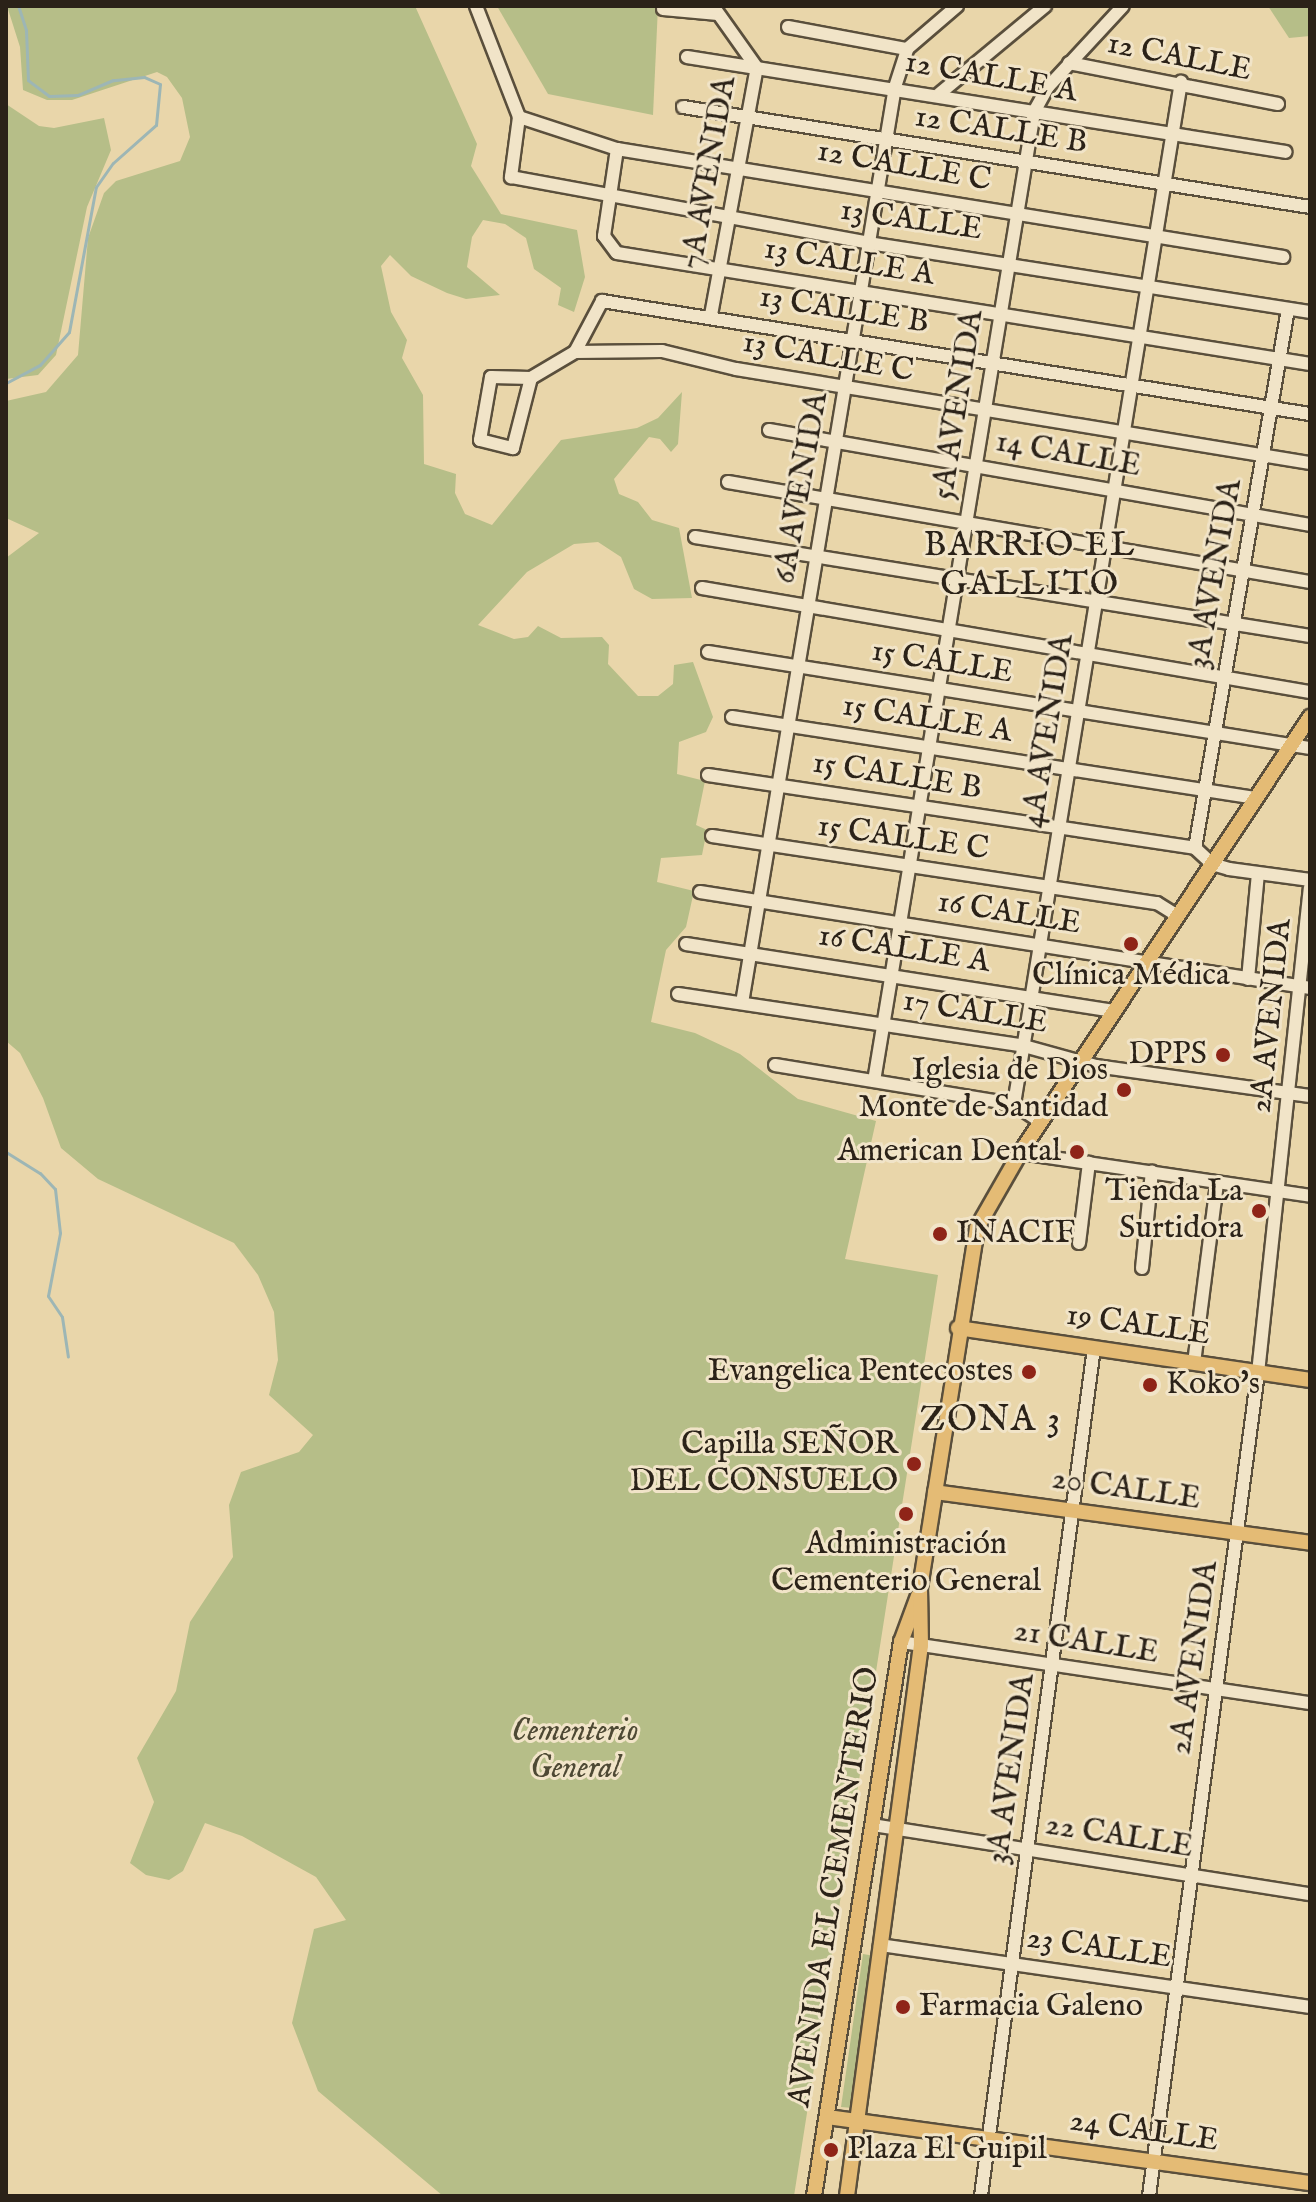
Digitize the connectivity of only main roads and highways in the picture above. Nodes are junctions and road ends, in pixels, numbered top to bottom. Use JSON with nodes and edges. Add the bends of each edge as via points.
{"nodes":[{"id":1,"x":1310,"y":717,"type":"edge"},
{"id":2,"x":958,"y":1328,"type":"junction"},
{"id":3,"x":1310,"y":1380,"type":"edge"},
{"id":4,"x":935,"y":1492,"type":"junction"},
{"id":5,"x":1310,"y":1543,"type":"edge"},
{"id":6,"x":920,"y":1588,"type":"junction"},
{"id":7,"x":827,"y":2117,"type":"junction"},
{"id":8,"x":856,"y":2121,"type":"junction"},
{"id":9,"x":1310,"y":2183,"type":"edge"},
{"id":10,"x":814,"y":2196,"type":"edge"},
{"id":11,"x":847,"y":2196,"type":"edge"}],
"edges":[{"from":1,"to":2,"type":"main road","name":"AVENIDA EL CEMENTERIO","via":[[1020,1153],[977,1228]]},
{"from":2,"to":3,"type":"main road","name":"19 CALLE"},
{"from":2,"to":4,"type":"main road","name":"AVENIDA EL CEMENTERIO"},
{"from":4,"to":5,"type":"main road","name":"20 CALLE"},
{"from":4,"to":6,"type":"main road","name":"AVENIDA EL CEMENTERIO"},
{"from":6,"to":7,"type":"main road","name":"AVENIDA EL CEMENTERIO","via":[[901,1642]]},
{"from":6,"to":8,"type":"main road","name":"AVENIDA EL CEMENTERIO","via":[[921,1645]]},
{"from":7,"to":8,"type":"main road","name":"24 CALLE"},
{"from":7,"to":10,"type":"main road","name":"AVENIDA EL CEMENTERIO"},
{"from":8,"to":9,"type":"main road","name":"24 CALLE"},
{"from":8,"to":11,"type":"main road","name":"AVENIDA EL CEMENTERIO"}]}
